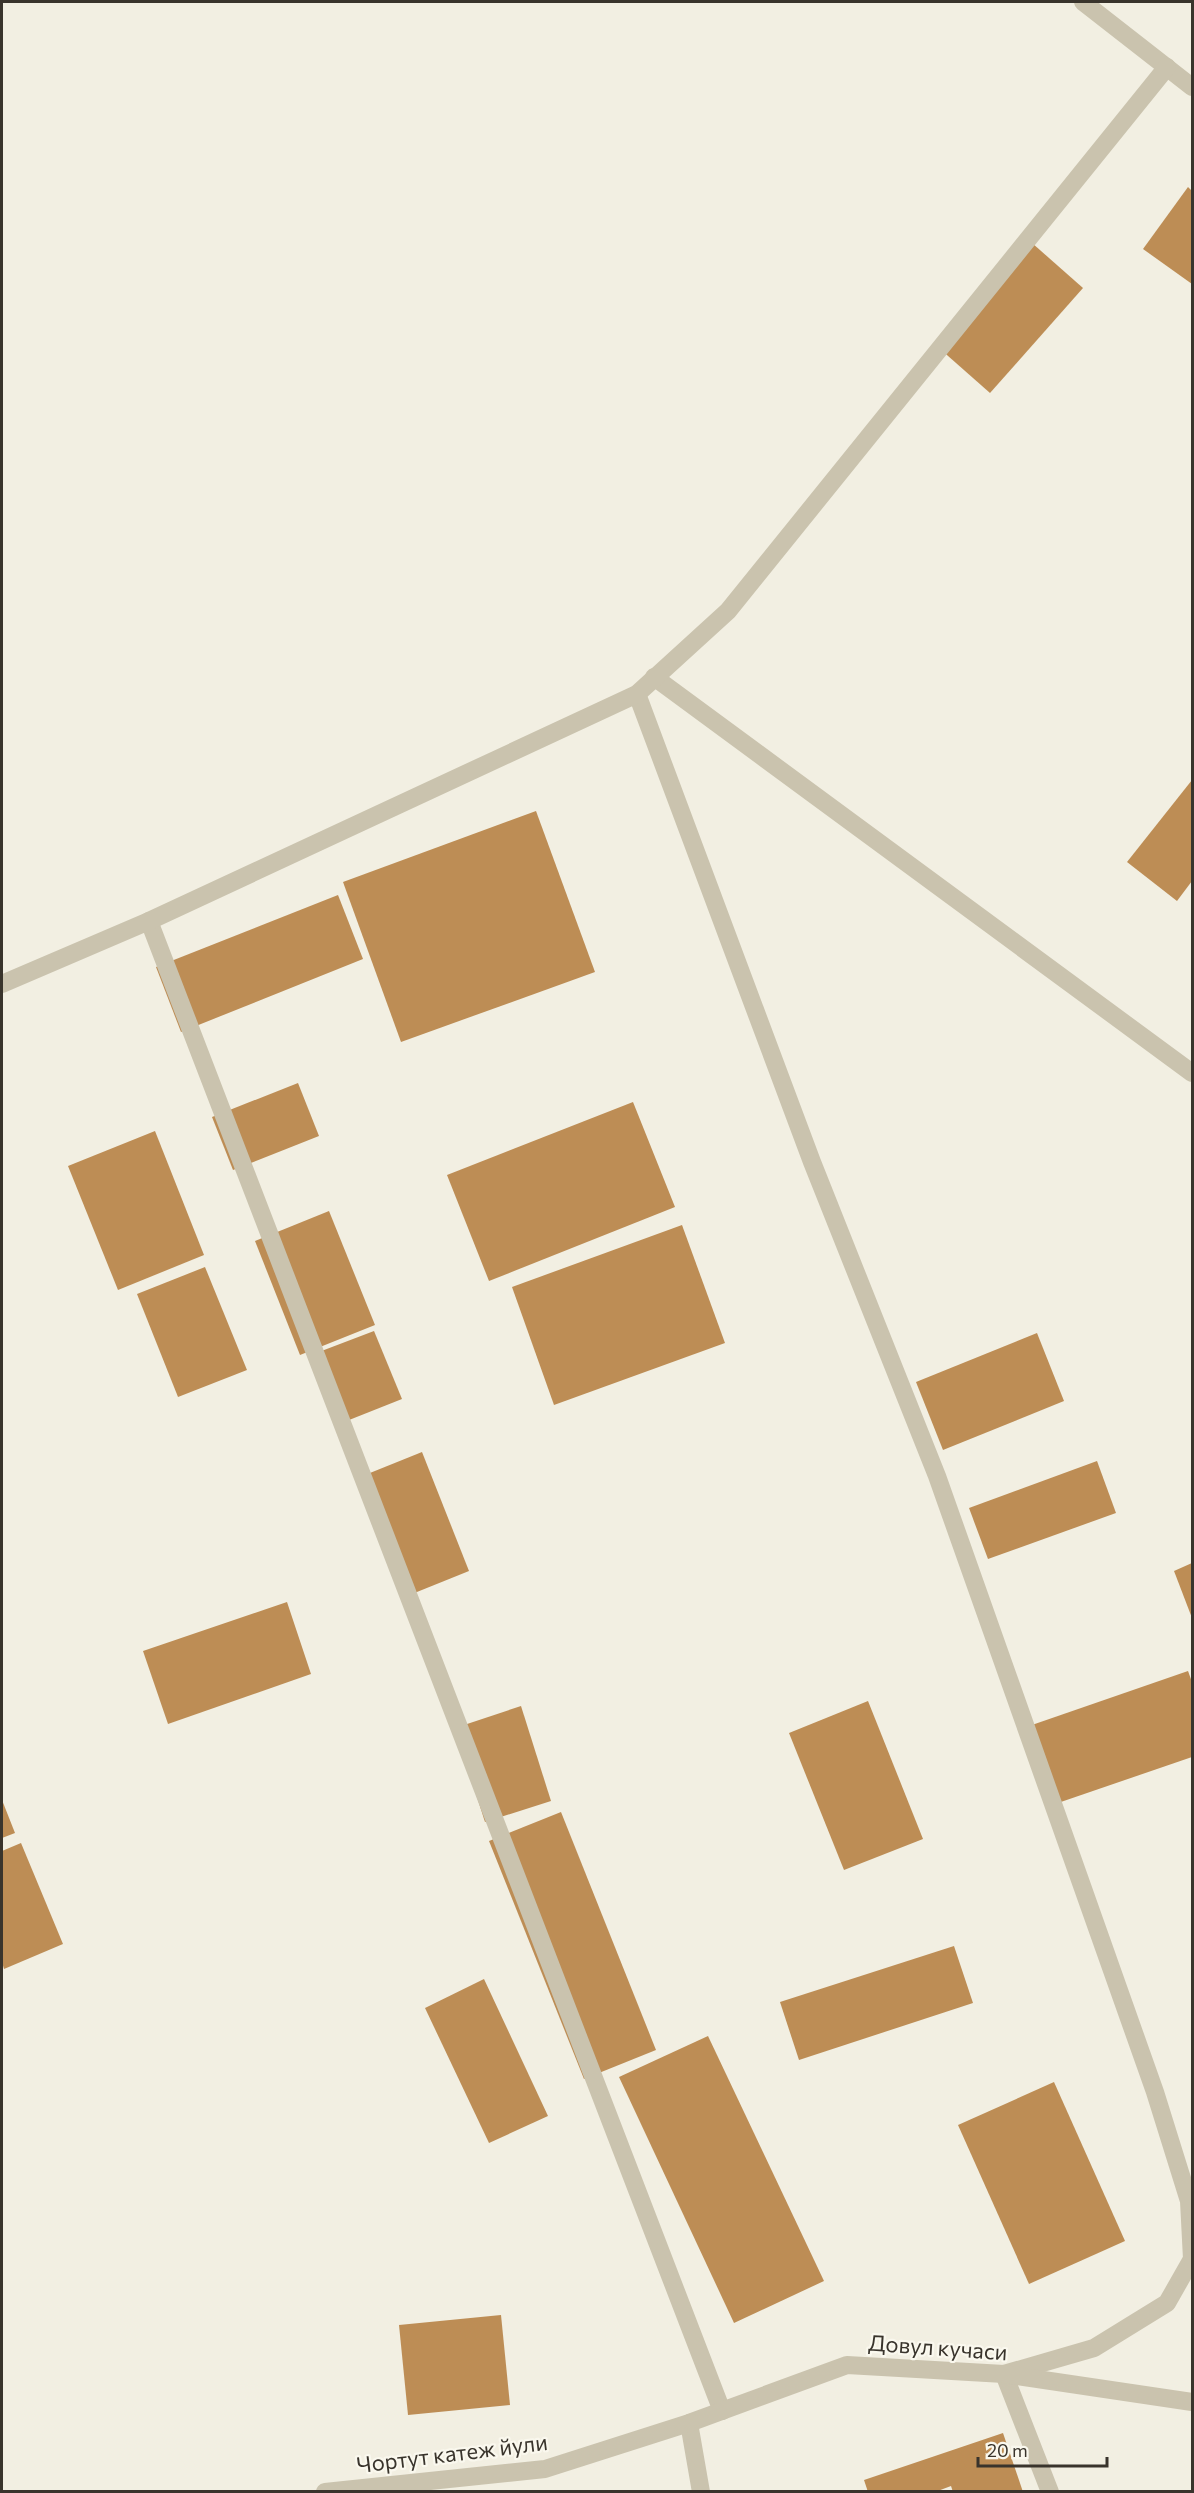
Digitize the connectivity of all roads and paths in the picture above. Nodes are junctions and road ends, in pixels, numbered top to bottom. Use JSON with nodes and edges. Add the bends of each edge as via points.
{"nodes":[{"id":1,"x":1083,"y":2,"type":"edge"},
{"id":2,"x":1167,"y":67,"type":"junction"},
{"id":3,"x":1192,"y":87,"type":"edge"},
{"id":4,"x":654,"y":677,"type":"junction"},
{"id":5,"x":637,"y":694,"type":"junction"},
{"id":6,"x":149,"y":921,"type":"junction"},
{"id":7,"x":2,"y":984,"type":"edge"},
{"id":8,"x":1192,"y":1073,"type":"edge"},
{"id":9,"x":1004,"y":2374,"type":"junction"},
{"id":10,"x":1192,"y":2402,"type":"edge"},
{"id":11,"x":722,"y":2411,"type":"junction"},
{"id":12,"x":689,"y":2423,"type":"junction"},
{"id":13,"x":325,"y":2492,"type":"edge"},
{"id":14,"x":701,"y":2492,"type":"edge"},
{"id":15,"x":1050,"y":2492,"type":"edge"}],
"edges":[{"from":1,"to":2,"type":"street"},
{"from":2,"to":3,"type":"street"},
{"from":2,"to":4,"type":"street","via":[[728,610]]},
{"from":4,"to":5,"type":"street"},
{"from":4,"to":8,"type":"street"},
{"from":5,"to":6,"type":"street"},
{"from":5,"to":9,"type":"street","via":[[812,1162],[937,1476],[1151,2081],[1189,2201],[1192,2259],[1167,2303],[1094,2348]]},
{"from":6,"to":7,"type":"street"},
{"from":6,"to":11,"type":"street"},
{"from":9,"to":10,"type":"street","name":"Довул кучаси"},
{"from":9,"to":11,"type":"street","name":"Довул кучаси","via":[[847,2366]]},
{"from":9,"to":15,"type":"street"},
{"from":11,"to":12,"type":"street","name":"Довул кучаси"},
{"from":12,"to":13,"type":"street","name":"Чортут катеж йули","via":[[545,2469]]},
{"from":12,"to":14,"type":"street"}]}
